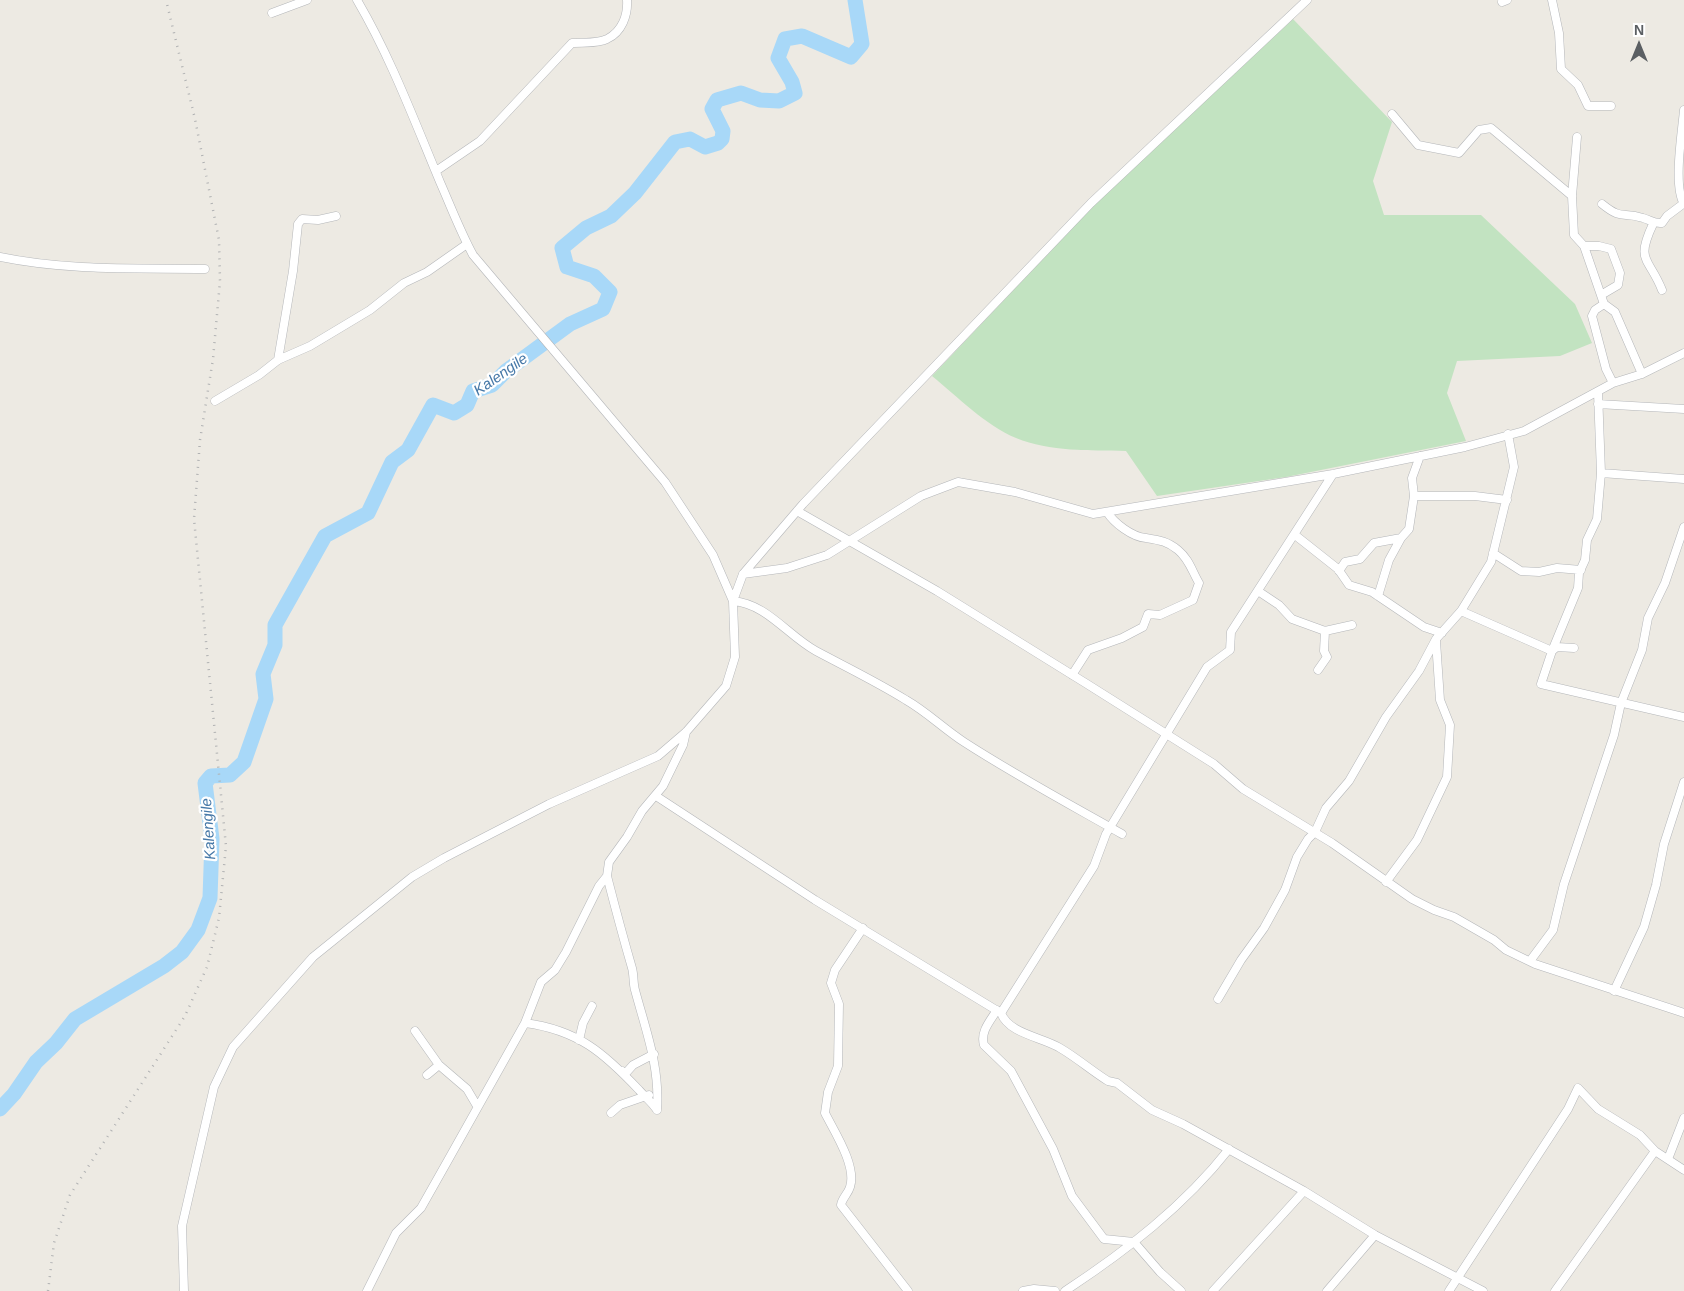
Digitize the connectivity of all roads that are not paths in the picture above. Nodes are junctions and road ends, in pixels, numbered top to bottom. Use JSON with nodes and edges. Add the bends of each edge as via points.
{"nodes":[{"id":1,"x":307,"y":0,"type":"edge"},
{"id":2,"x":357,"y":0,"type":"edge"},
{"id":3,"x":627,"y":0,"type":"edge"},
{"id":4,"x":1307,"y":0,"type":"edge"},
{"id":5,"x":1552,"y":0,"type":"edge"},
{"id":6,"x":272,"y":13,"type":"dead end"},
{"id":7,"x":1611,"y":106,"type":"dead end"},
{"id":8,"x":1684,"y":110,"type":"edge"},
{"id":9,"x":1392,"y":114,"type":"dead end"},
{"id":10,"x":1683,"y":125,"type":"edge"},
{"id":11,"x":1577,"y":137,"type":"dead end"},
{"id":12,"x":436,"y":171,"type":"junction"},
{"id":13,"x":1572,"y":196,"type":"junction"},
{"id":14,"x":1602,"y":204,"type":"dead end"},
{"id":15,"x":1684,"y":204,"type":"edge"},
{"id":16,"x":336,"y":216,"type":"dead end"},
{"id":17,"x":1653,"y":224,"type":"junction"},
{"id":18,"x":467,"y":244,"type":"junction"},
{"id":19,"x":1584,"y":246,"type":"junction"},
{"id":20,"x":0,"y":257,"type":"edge"},
{"id":21,"x":205,"y":269,"type":"dead end"},
{"id":22,"x":1662,"y":290,"type":"dead end"},
{"id":23,"x":1601,"y":295,"type":"junction"},
{"id":24,"x":1604,"y":304,"type":"junction"},
{"id":25,"x":1684,"y":353,"type":"edge"},
{"id":26,"x":278,"y":360,"type":"junction"},
{"id":27,"x":1642,"y":374,"type":"junction"},
{"id":28,"x":1613,"y":383,"type":"junction"},
{"id":29,"x":1598,"y":392,"type":"junction"},
{"id":30,"x":215,"y":401,"type":"dead end"},
{"id":31,"x":1598,"y":404,"type":"junction"},
{"id":32,"x":1684,"y":408,"type":"edge"},
{"id":33,"x":1508,"y":434,"type":"junction"},
{"id":34,"x":1420,"y":456,"type":"junction"},
{"id":35,"x":1601,"y":473,"type":"junction"},
{"id":36,"x":1333,"y":474,"type":"junction"},
{"id":37,"x":1684,"y":479,"type":"edge"},
{"id":38,"x":1414,"y":496,"type":"junction"},
{"id":39,"x":1507,"y":500,"type":"junction"},
{"id":40,"x":797,"y":512,"type":"junction"},
{"id":41,"x":1108,"y":512,"type":"junction"},
{"id":42,"x":1684,"y":527,"type":"edge"},
{"id":43,"x":1295,"y":535,"type":"junction"},
{"id":44,"x":1400,"y":538,"type":"junction"},
{"id":45,"x":850,"y":542,"type":"junction"},
{"id":46,"x":1675,"y":552,"type":"junction"},
{"id":47,"x":1493,"y":553,"type":"junction"},
{"id":48,"x":1684,"y":554,"type":"edge"},
{"id":49,"x":1581,"y":570,"type":"junction"},
{"id":50,"x":1339,"y":571,"type":"junction"},
{"id":51,"x":743,"y":574,"type":"junction"},
{"id":52,"x":1258,"y":591,"type":"junction"},
{"id":53,"x":1378,"y":596,"type":"junction"},
{"id":54,"x":732,"y":601,"type":"junction"},
{"id":55,"x":1460,"y":611,"type":"junction"},
{"id":56,"x":1352,"y":625,"type":"dead end"},
{"id":57,"x":1325,"y":631,"type":"junction"},
{"id":58,"x":1439,"y":636,"type":"junction"},
{"id":59,"x":1574,"y":648,"type":"dead end"},
{"id":60,"x":1552,"y":651,"type":"junction"},
{"id":61,"x":1318,"y":670,"type":"dead end"},
{"id":62,"x":1072,"y":675,"type":"junction"},
{"id":63,"x":1621,"y":703,"type":"junction"},
{"id":64,"x":1684,"y":717,"type":"edge"},
{"id":65,"x":686,"y":732,"type":"junction"},
{"id":66,"x":1166,"y":734,"type":"junction"},
{"id":67,"x":1684,"y":782,"type":"edge"},
{"id":68,"x":656,"y":796,"type":"junction"},
{"id":69,"x":1110,"y":828,"type":"junction"},
{"id":70,"x":1315,"y":832,"type":"junction"},
{"id":71,"x":1122,"y":834,"type":"dead end"},
{"id":72,"x":607,"y":876,"type":"junction"},
{"id":73,"x":1386,"y":882,"type":"junction"},
{"id":74,"x":863,"y":928,"type":"junction"},
{"id":75,"x":1530,"y":962,"type":"junction"},
{"id":76,"x":1614,"y":991,"type":"junction"},
{"id":77,"x":1218,"y":999,"type":"dead end"},
{"id":78,"x":592,"y":1006,"type":"dead end"},
{"id":79,"x":999,"y":1012,"type":"junction"},
{"id":80,"x":1684,"y":1013,"type":"edge"},
{"id":81,"x":525,"y":1023,"type":"junction"},
{"id":82,"x":415,"y":1031,"type":"dead end"},
{"id":83,"x":579,"y":1040,"type":"junction"},
{"id":84,"x":654,"y":1054,"type":"junction"},
{"id":85,"x":615,"y":1064,"type":"junction"},
{"id":86,"x":440,"y":1065,"type":"junction"},
{"id":87,"x":427,"y":1075,"type":"dead end"},
{"id":88,"x":658,"y":1091,"type":"junction"},
{"id":89,"x":648,"y":1096,"type":"junction"},
{"id":90,"x":478,"y":1106,"type":"junction"},
{"id":91,"x":611,"y":1113,"type":"dead end"},
{"id":92,"x":1684,"y":1118,"type":"edge"},
{"id":93,"x":1229,"y":1149,"type":"junction"},
{"id":94,"x":1655,"y":1151,"type":"junction"},
{"id":95,"x":1668,"y":1159,"type":"junction"},
{"id":96,"x":1684,"y":1170,"type":"edge"},
{"id":97,"x":1304,"y":1191,"type":"junction"},
{"id":98,"x":1375,"y":1236,"type":"junction"},
{"id":99,"x":1134,"y":1242,"type":"junction"},
{"id":100,"x":1458,"y":1278,"type":"junction"},
{"id":101,"x":184,"y":1291,"type":"edge"},
{"id":102,"x":367,"y":1291,"type":"edge"},
{"id":103,"x":908,"y":1291,"type":"edge"},
{"id":104,"x":1023,"y":1291,"type":"edge"},
{"id":105,"x":1055,"y":1291,"type":"edge"},
{"id":106,"x":1065,"y":1291,"type":"edge"},
{"id":107,"x":1181,"y":1291,"type":"edge"},
{"id":108,"x":1213,"y":1291,"type":"edge"},
{"id":109,"x":1326,"y":1291,"type":"edge"},
{"id":110,"x":1449,"y":1291,"type":"edge"},
{"id":111,"x":1483,"y":1291,"type":"edge"},
{"id":112,"x":1555,"y":1291,"type":"edge"}],
"edges":[{"from":1,"to":6,"type":"street"},
{"from":2,"to":12,"type":"street","via":[[376,33]]},
{"from":3,"to":12,"type":"street","via":[[628,11],[622,27],[606,40],[572,42],[480,140]]},
{"from":4,"to":40,"type":"street","via":[[1091,203]]},
{"from":5,"to":7,"type":"street","via":[[1562,69],[1578,85],[1588,106]]},
{"from":8,"to":10,"type":"street"},
{"from":9,"to":13,"type":"street","via":[[1418,145],[1459,153],[1479,130],[1491,128]]},
{"from":10,"to":15,"type":"street","via":[[1679,185]]},
{"from":11,"to":13,"type":"street"},
{"from":12,"to":18,"type":"street"},
{"from":13,"to":19,"type":"street","via":[[1574,235]]},
{"from":14,"to":17,"type":"street","via":[[1614,214],[1645,218]]},
{"from":15,"to":17,"type":"street","via":[[1662,223]]},
{"from":16,"to":26,"type":"street","via":[[302,219],[298,224]]},
{"from":17,"to":22,"type":"street","via":[[1645,240],[1643,255]]},
{"from":18,"to":26,"type":"street","via":[[427,272],[404,283],[370,310],[310,346]]},
{"from":18,"to":54,"type":"street","via":[[665,482],[712,555]]},
{"from":19,"to":23,"type":"street"},
{"from":19,"to":23,"type":"street","via":[[1609,247],[1613,251],[1620,273],[1618,285]]},
{"from":20,"to":21,"type":"street","via":[[33,264]]},
{"from":23,"to":24,"type":"street"},
{"from":24,"to":27,"type":"street","via":[[1615,312]]},
{"from":24,"to":28,"type":"street","via":[[1592,316],[1606,370]]},
{"from":25,"to":27,"type":"street"},
{"from":26,"to":30,"type":"street"},
{"from":27,"to":28,"type":"street"},
{"from":28,"to":29,"type":"street"},
{"from":29,"to":31,"type":"street"},
{"from":29,"to":33,"type":"street","via":[[1524,431]]},
{"from":31,"to":32,"type":"street"},
{"from":31,"to":35,"type":"street"},
{"from":33,"to":34,"type":"street"},
{"from":33,"to":39,"type":"street","via":[[1514,467]]},
{"from":34,"to":36,"type":"street"},
{"from":34,"to":38,"type":"street","via":[[1412,478]]},
{"from":35,"to":37,"type":"street"},
{"from":35,"to":49,"type":"street","via":[[1597,519],[1587,540]]},
{"from":36,"to":41,"type":"street"},
{"from":36,"to":43,"type":"street"},
{"from":38,"to":39,"type":"street","via":[[1475,496]]},
{"from":38,"to":44,"type":"street","via":[[1409,529]]},
{"from":39,"to":47,"type":"street"},
{"from":40,"to":45,"type":"street"},
{"from":40,"to":51,"type":"street"},
{"from":41,"to":45,"type":"street","via":[[1094,514],[1015,492],[958,482],[921,496]]},
{"from":41,"to":62,"type":"street","via":[[1130,533],[1158,538],[1177,549],[1187,558],[1199,583],[1193,600],[1160,615],[1148,614],[1143,627],[1088,650]]},
{"from":42,"to":46,"type":"street"},
{"from":43,"to":50,"type":"street"},
{"from":43,"to":52,"type":"street"},
{"from":44,"to":50,"type":"street","via":[[1374,543],[1360,559],[1345,562]]},
{"from":44,"to":53,"type":"street"},
{"from":45,"to":51,"type":"street","via":[[787,568]]},
{"from":45,"to":62,"type":"street","via":[[937,591]]},
{"from":46,"to":48,"type":"street"},
{"from":46,"to":63,"type":"street","via":[[1648,618],[1642,650]]},
{"from":47,"to":49,"type":"street","via":[[1521,571]]},
{"from":47,"to":55,"type":"street"},
{"from":49,"to":60,"type":"street","via":[[1578,588]]},
{"from":50,"to":53,"type":"street","via":[[1349,585]]},
{"from":51,"to":54,"type":"street"},
{"from":52,"to":57,"type":"street","via":[[1292,619]]},
{"from":52,"to":66,"type":"street","via":[[1231,632],[1230,650],[1207,667]]},
{"from":53,"to":58,"type":"street"},
{"from":54,"to":65,"type":"street","via":[[735,657],[726,686]]},
{"from":54,"to":69,"type":"street","via":[[747,602],[773,618],[797,639],[904,698],[963,741]]},
{"from":55,"to":58,"type":"street"},
{"from":55,"to":60,"type":"street"},
{"from":56,"to":57,"type":"street"},
{"from":57,"to":61,"type":"street","via":[[1324,651],[1327,657]]},
{"from":58,"to":70,"type":"street","via":[[1349,781],[1326,808]]},
{"from":58,"to":73,"type":"street","via":[[1440,700],[1450,725],[1447,777],[1417,840]]},
{"from":59,"to":60,"type":"street","via":[[1556,647]]},
{"from":60,"to":63,"type":"street","via":[[1541,684]]},
{"from":62,"to":66,"type":"street"},
{"from":63,"to":64,"type":"street"},
{"from":63,"to":75,"type":"street","via":[[1614,735],[1564,884],[1553,930]]},
{"from":65,"to":68,"type":"street","via":[[674,767]]},
{"from":65,"to":101,"type":"street","via":[[658,756],[549,804],[426,868],[313,957],[233,1047],[214,1087],[182,1226]]},
{"from":66,"to":69,"type":"street"},
{"from":66,"to":70,"type":"street","via":[[1214,764],[1243,789]]},
{"from":67,"to":76,"type":"street","via":[[1664,844],[1644,927]]},
{"from":68,"to":72,"type":"street","via":[[642,811],[609,862]]},
{"from":68,"to":74,"type":"street"},
{"from":69,"to":71,"type":"street"},
{"from":69,"to":79,"type":"street","via":[[1094,866]]},
{"from":70,"to":73,"type":"street"},
{"from":70,"to":77,"type":"street","via":[[1297,857],[1264,928]]},
{"from":72,"to":81,"type":"street","via":[[555,970],[541,982]]},
{"from":72,"to":84,"type":"street"},
{"from":73,"to":75,"type":"street"},
{"from":74,"to":79,"type":"street"},
{"from":74,"to":103,"type":"street","via":[[832,979],[840,1004],[838,1066],[824,1113],[839,1137],[851,1174],[850,1188],[840,1205]]},
{"from":75,"to":76,"type":"street"},
{"from":76,"to":80,"type":"street"},
{"from":78,"to":83,"type":"street"},
{"from":79,"to":93,"type":"street","via":[[1011,1026],[1060,1048],[1152,1110]]},
{"from":79,"to":99,"type":"street","via":[[984,1031],[982,1040],[1010,1072],[1053,1149],[1072,1196],[1104,1239]]},
{"from":81,"to":83,"type":"street","via":[[549,1026]]},
{"from":81,"to":90,"type":"street"},
{"from":82,"to":86,"type":"street"},
{"from":83,"to":85,"type":"street","via":[[587,1042]]},
{"from":84,"to":85,"type":"street","via":[[633,1065],[625,1074]]},
{"from":84,"to":88,"type":"street"},
{"from":85,"to":89,"type":"street"},
{"from":86,"to":87,"type":"street"},
{"from":86,"to":90,"type":"street","via":[[466,1089]]},
{"from":88,"to":89,"type":"street"},
{"from":88,"to":89,"type":"street","via":[[657,1110]]},
{"from":89,"to":91,"type":"street","via":[[620,1105]]},
{"from":90,"to":102,"type":"street","via":[[421,1208],[396,1233]]},
{"from":92,"to":95,"type":"street"},
{"from":93,"to":97,"type":"street"},
{"from":93,"to":99,"type":"street","via":[[1210,1172]]},
{"from":94,"to":95,"type":"street"},
{"from":94,"to":100,"type":"street","via":[[1640,1135],[1598,1109],[1578,1088],[1568,1109]]},
{"from":94,"to":112,"type":"street"},
{"from":95,"to":96,"type":"street"},
{"from":97,"to":98,"type":"street"},
{"from":97,"to":108,"type":"street"},
{"from":98,"to":100,"type":"street"},
{"from":98,"to":109,"type":"street"},
{"from":99,"to":106,"type":"street"},
{"from":99,"to":107,"type":"street"},
{"from":100,"to":110,"type":"street"},
{"from":100,"to":111,"type":"street"},
{"from":104,"to":105,"type":"street","via":[[1034,1288]]}]}
